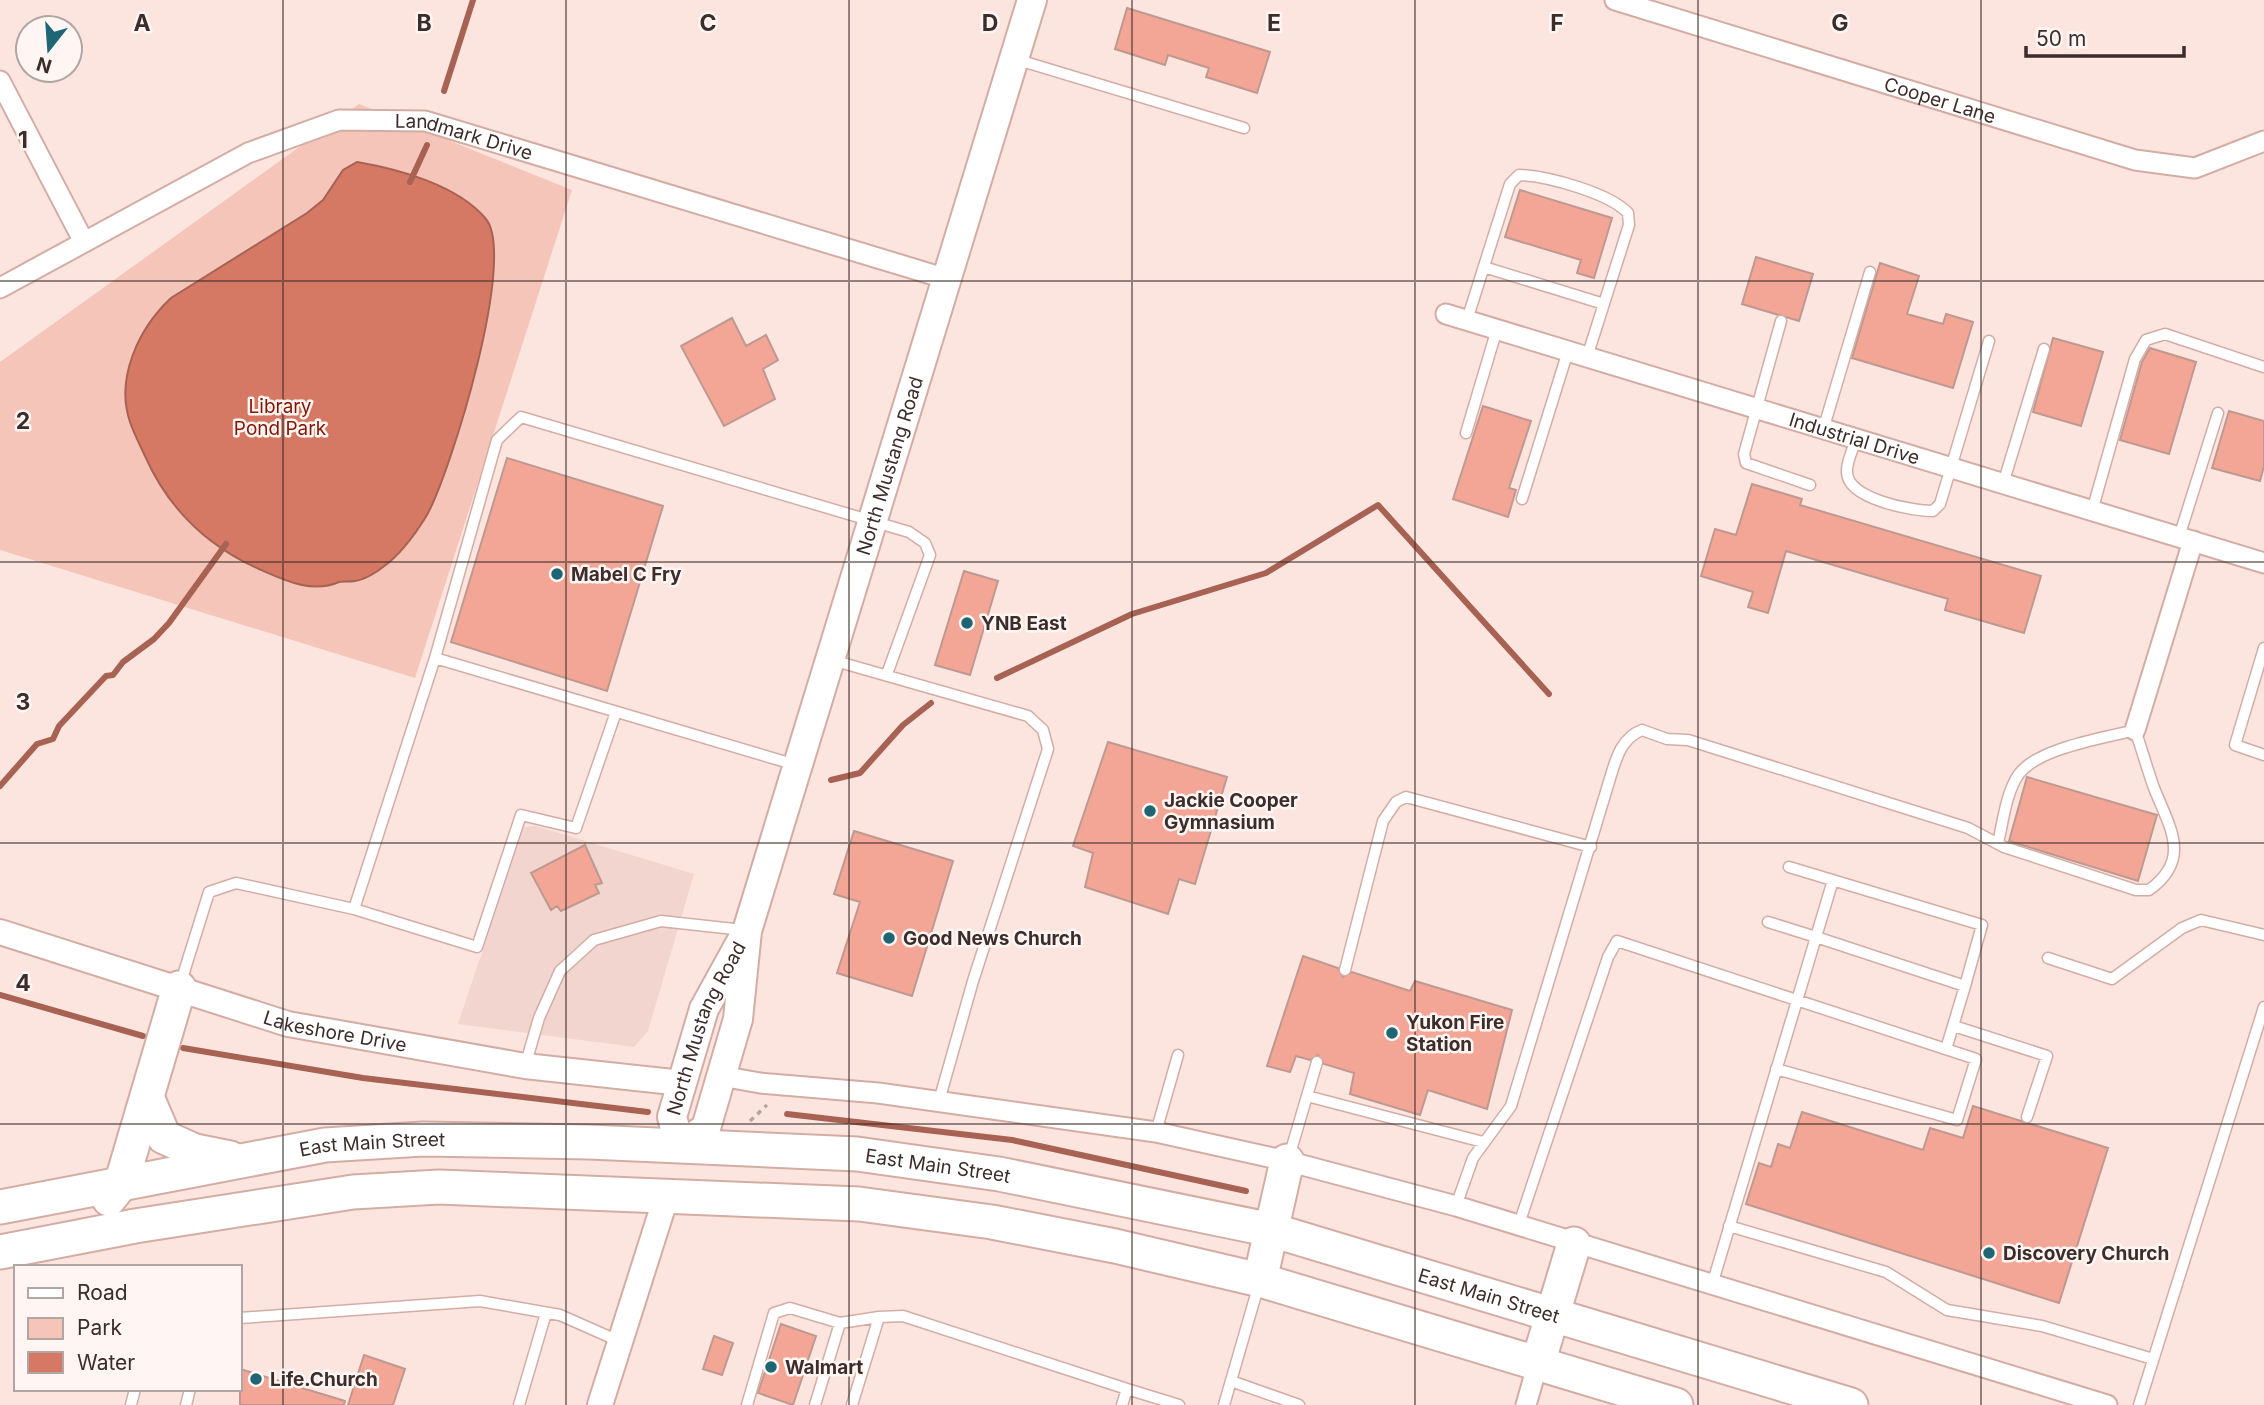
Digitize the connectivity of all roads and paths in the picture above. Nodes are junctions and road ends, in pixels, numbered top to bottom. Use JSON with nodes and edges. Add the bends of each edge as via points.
{"nodes":[{"id":1,"x":1032,"y":0,"type":"edge"},
{"id":2,"x":1615,"y":0,"type":"edge"},
{"id":3,"x":1014,"y":59,"type":"junction"},
{"id":4,"x":0,"y":81,"type":"edge"},
{"id":5,"x":1244,"y":128,"type":"dead end"},
{"id":6,"x":2264,"y":141,"type":"edge"},
{"id":7,"x":84,"y":242,"type":"junction"},
{"id":8,"x":1484,"y":267,"type":"junction"},
{"id":9,"x":1870,"y":272,"type":"dead end"},
{"id":10,"x":947,"y":279,"type":"junction"},
{"id":11,"x":0,"y":288,"type":"edge"},
{"id":12,"x":1604,"y":304,"type":"junction"},
{"id":13,"x":1446,"y":314,"type":"dead end"},
{"id":14,"x":1467,"y":320,"type":"junction"},
{"id":15,"x":1782,"y":321,"type":"dead end"},
{"id":16,"x":1497,"y":329,"type":"junction"},
{"id":17,"x":1989,"y":341,"type":"dead end"},
{"id":18,"x":2044,"y":349,"type":"dead end"},
{"id":19,"x":1568,"y":351,"type":"junction"},
{"id":20,"x":1587,"y":357,"type":"junction"},
{"id":21,"x":2264,"y":367,"type":"edge"},
{"id":22,"x":1756,"y":410,"type":"junction"},
{"id":23,"x":2218,"y":413,"type":"dead end"},
{"id":24,"x":1823,"y":430,"type":"junction"},
{"id":25,"x":1466,"y":433,"type":"dead end"},
{"id":26,"x":1856,"y":440,"type":"junction"},
{"id":27,"x":1950,"y":468,"type":"junction"},
{"id":28,"x":2003,"y":484,"type":"junction"},
{"id":29,"x":1810,"y":485,"type":"dead end"},
{"id":30,"x":1522,"y":499,"type":"dead end"},
{"id":31,"x":2092,"y":511,"type":"junction"},
{"id":32,"x":872,"y":523,"type":"junction"},
{"id":33,"x":2186,"y":539,"type":"junction"},
{"id":34,"x":2264,"y":563,"type":"edge"},
{"id":35,"x":2264,"y":648,"type":"edge"},
{"id":36,"x":435,"y":658,"type":"junction"},
{"id":37,"x":830,"y":660,"type":"junction"},
{"id":38,"x":887,"y":674,"type":"junction"},
{"id":39,"x":616,"y":712,"type":"junction"},
{"id":40,"x":2135,"y":730,"type":"junction"},
{"id":41,"x":2264,"y":755,"type":"edge"},
{"id":42,"x":798,"y":765,"type":"junction"},
{"id":43,"x":1998,"y":842,"type":"junction"},
{"id":44,"x":1591,"y":847,"type":"junction"},
{"id":45,"x":1789,"y":867,"type":"dead end"},
{"id":46,"x":1833,"y":880,"type":"junction"},
{"id":47,"x":354,"y":909,"type":"junction"},
{"id":48,"x":1768,"y":922,"type":"dead end"},
{"id":49,"x":747,"y":931,"type":"junction"},
{"id":50,"x":0,"y":932,"type":"edge"},
{"id":51,"x":2264,"y":935,"type":"edge"},
{"id":52,"x":1816,"y":937,"type":"junction"},
{"id":53,"x":2048,"y":958,"type":"dead end"},
{"id":54,"x":1346,"y":970,"type":"dead end"},
{"id":55,"x":1965,"y":986,"type":"junction"},
{"id":56,"x":179,"y":988,"type":"junction"},
{"id":57,"x":1797,"y":1000,"type":"junction"},
{"id":58,"x":2264,"y":1007,"type":"edge"},
{"id":59,"x":1954,"y":1026,"type":"junction"},
{"id":60,"x":1947,"y":1049,"type":"junction"},
{"id":61,"x":1178,"y":1055,"type":"dead end"},
{"id":62,"x":1317,"y":1062,"type":"dead end"},
{"id":63,"x":525,"y":1066,"type":"junction"},
{"id":64,"x":1776,"y":1069,"type":"junction"},
{"id":65,"x":721,"y":1076,"type":"junction"},
{"id":66,"x":682,"y":1083,"type":"junction"},
{"id":67,"x":1307,"y":1096,"type":"junction"},
{"id":68,"x":146,"y":1097,"type":"junction"},
{"id":69,"x":939,"y":1101,"type":"junction"},
{"id":70,"x":2027,"y":1117,"type":"dead end"},
{"id":71,"x":1156,"y":1132,"type":"junction"},
{"id":72,"x":1483,"y":1142,"type":"junction"},
{"id":73,"x":680,"y":1146,"type":"junction"},
{"id":74,"x":239,"y":1160,"type":"junction"},
{"id":75,"x":1287,"y":1161,"type":"junction"},
{"id":76,"x":121,"y":1184,"type":"junction"},
{"id":77,"x":667,"y":1194,"type":"junction"},
{"id":78,"x":40,"y":1201,"type":"junction"},
{"id":79,"x":1456,"y":1206,"type":"junction"},
{"id":80,"x":0,"y":1207,"type":"edge"},
{"id":81,"x":1729,"y":1226,"type":"junction"},
{"id":82,"x":1518,"y":1227,"type":"junction"},
{"id":83,"x":1272,"y":1230,"type":"junction"},
{"id":84,"x":1574,"y":1244,"type":"junction"},
{"id":85,"x":41,"y":1245,"type":"junction"},
{"id":86,"x":0,"y":1252,"type":"edge"},
{"id":87,"x":1260,"y":1280,"type":"junction"},
{"id":88,"x":1712,"y":1284,"type":"junction"},
{"id":89,"x":546,"y":1313,"type":"junction"},
{"id":90,"x":879,"y":1317,"type":"junction"},
{"id":91,"x":1552,"y":1317,"type":"junction"},
{"id":92,"x":242,"y":1318,"type":"edge"},
{"id":93,"x":840,"y":1323,"type":"junction"},
{"id":94,"x":622,"y":1342,"type":"junction"},
{"id":95,"x":2154,"y":1359,"type":"junction"},
{"id":96,"x":1538,"y":1363,"type":"junction"},
{"id":97,"x":1231,"y":1381,"type":"junction"},
{"id":98,"x":1127,"y":1389,"type":"junction"},
{"id":99,"x":1283,"y":1403,"type":"edge"},
{"id":100,"x":519,"y":1405,"type":"edge"},
{"id":101,"x":600,"y":1405,"type":"edge"},
{"id":102,"x":747,"y":1405,"type":"edge"},
{"id":103,"x":815,"y":1405,"type":"edge"},
{"id":104,"x":852,"y":1405,"type":"edge"},
{"id":105,"x":1122,"y":1405,"type":"edge"},
{"id":106,"x":1179,"y":1405,"type":"edge"},
{"id":107,"x":1224,"y":1405,"type":"edge"},
{"id":108,"x":1299,"y":1405,"type":"edge"},
{"id":109,"x":1526,"y":1405,"type":"edge"},
{"id":110,"x":1676,"y":1405,"type":"edge"},
{"id":111,"x":1851,"y":1405,"type":"edge"},
{"id":112,"x":2106,"y":1405,"type":"edge"},
{"id":113,"x":2139,"y":1405,"type":"edge"}],
"edges":[{"from":1,"to":3,"type":"main road","name":"North Mustang Road"},
{"from":2,"to":6,"type":"street","name":"Cooper Lane","via":[[2136,160],[2194,168]]},
{"from":3,"to":5,"type":"lane"},
{"from":3,"to":10,"type":"main road","name":"North Mustang Road"},
{"from":4,"to":7,"type":"street"},
{"from":7,"to":10,"type":"street","name":"Landmark Drive","via":[[248,153],[340,120],[425,121]]},
{"from":7,"to":11,"type":"street","name":"Landmark Drive"},
{"from":8,"to":12,"type":"lane"},
{"from":8,"to":12,"type":"lane","via":[[1510,184],[1519,175],[1536,176],[1617,202],[1628,213],[1629,225]]},
{"from":8,"to":14,"type":"lane"},
{"from":9,"to":24,"type":"lane"},
{"from":10,"to":32,"type":"main road","name":"North Mustang Road"},
{"from":12,"to":20,"type":"lane"},
{"from":13,"to":14,"type":"street","name":"Industrial Drive"},
{"from":14,"to":16,"type":"street","name":"Industrial Drive"},
{"from":15,"to":22,"type":"lane"},
{"from":16,"to":19,"type":"street","name":"Industrial Drive"},
{"from":16,"to":25,"type":"lane"},
{"from":17,"to":27,"type":"lane"},
{"from":18,"to":28,"type":"lane"},
{"from":19,"to":20,"type":"street","name":"Industrial Drive"},
{"from":19,"to":30,"type":"lane"},
{"from":20,"to":22,"type":"street","name":"Industrial Drive"},
{"from":21,"to":31,"type":"lane","via":[[2165,334],[2146,340],[2135,359]]},
{"from":22,"to":24,"type":"street","name":"Industrial Drive"},
{"from":22,"to":29,"type":"lane","via":[[1744,454],[1746,463]]},
{"from":23,"to":33,"type":"lane"},
{"from":24,"to":26,"type":"street","name":"Industrial Drive"},
{"from":26,"to":27,"type":"street","name":"Industrial Drive"},
{"from":26,"to":27,"type":"lane","via":[[1847,472],[1851,487],[1918,511],[1933,511],[1940,504]]},
{"from":27,"to":28,"type":"street","name":"Industrial Drive"},
{"from":28,"to":31,"type":"street","name":"Industrial Drive"},
{"from":31,"to":33,"type":"street","name":"Industrial Drive"},
{"from":32,"to":36,"type":"lane","via":[[521,417],[497,440]]},
{"from":32,"to":37,"type":"main road","name":"North Mustang Road"},
{"from":32,"to":38,"type":"lane","via":[[909,532],[925,543],[930,555]]},
{"from":33,"to":34,"type":"street","name":"Industrial Drive"},
{"from":33,"to":40,"type":"street"},
{"from":35,"to":41,"type":"lane","via":[[2235,745]]},
{"from":36,"to":39,"type":"lane"},
{"from":36,"to":47,"type":"lane"},
{"from":37,"to":38,"type":"lane"},
{"from":37,"to":42,"type":"main road","name":"North Mustang Road"},
{"from":38,"to":69,"type":"lane","via":[[1028,716],[1043,730],[1048,749]]},
{"from":39,"to":42,"type":"lane"},
{"from":39,"to":47,"type":"lane","via":[[576,828],[521,815],[477,947]]},
{"from":40,"to":43,"type":"lane","via":[[2032,762],[2018,775]]},
{"from":40,"to":43,"type":"lane","via":[[2167,814],[2175,853],[2171,870],[2160,882],[2149,890],[2136,890]]},
{"from":42,"to":49,"type":"main road","name":"North Mustang Road"},
{"from":43,"to":44,"type":"lane","via":[[1818,780],[1642,730],[1629,735],[1621,748]]},
{"from":44,"to":54,"type":"lane","via":[[1406,797],[1396,802],[1382,821]]},
{"from":44,"to":72,"type":"lane","via":[[1511,1106]]},
{"from":45,"to":46,"type":"lane"},
{"from":46,"to":52,"type":"lane"},
{"from":46,"to":55,"type":"lane","via":[[1982,925]]},
{"from":47,"to":56,"type":"lane","via":[[236,883],[208,892]]},
{"from":48,"to":52,"type":"lane"},
{"from":49,"to":63,"type":"lane","via":[[662,921],[594,940],[560,971]]},
{"from":49,"to":65,"type":"main road","name":"North Mustang Road","via":[[738,1019]]},
{"from":49,"to":66,"type":"main road","name":"North Mustang Road","via":[[704,1009]]},
{"from":50,"to":56,"type":"street","name":"Lakeshore Drive"},
{"from":51,"to":53,"type":"lane","via":[[2201,920],[2182,928],[2112,979]]},
{"from":52,"to":55,"type":"lane"},
{"from":52,"to":57,"type":"lane"},
{"from":55,"to":59,"type":"lane"},
{"from":56,"to":63,"type":"street","name":"Lakeshore Drive","via":[[288,1024]]},
{"from":56,"to":68,"type":"highway"},
{"from":57,"to":60,"type":"lane"},
{"from":57,"to":64,"type":"lane"},
{"from":57,"to":82,"type":"lane","via":[[1617,942],[1608,957]]},
{"from":58,"to":95,"type":"lane"},
{"from":59,"to":60,"type":"lane"},
{"from":59,"to":70,"type":"lane","via":[[2047,1056]]},
{"from":60,"to":64,"type":"lane","via":[[1976,1059],[1957,1120]]},
{"from":61,"to":71,"type":"lane"},
{"from":62,"to":67,"type":"lane"},
{"from":63,"to":66,"type":"street","name":"Lakeshore Drive"},
{"from":64,"to":81,"type":"lane"},
{"from":65,"to":69,"type":"street"},
{"from":65,"to":73,"type":"main road","name":"North Mustang Road","via":[[706,1128]]},
{"from":66,"to":73,"type":"main road","name":"North Mustang Road","via":[[672,1118]]},
{"from":67,"to":72,"type":"lane"},
{"from":67,"to":75,"type":"lane"},
{"from":68,"to":74,"type":"highway","via":[[164,1137],[195,1151]]},
{"from":68,"to":76,"type":"highway"},
{"from":68,"to":78,"type":"highway","via":[[121,1146],[98,1167]]},
{"from":69,"to":71,"type":"street"},
{"from":71,"to":75,"type":"street"},
{"from":72,"to":79,"type":"lane"},
{"from":73,"to":74,"type":"highway","name":"East Main Street","via":[[423,1139],[325,1145]]},
{"from":73,"to":77,"type":"highway"},
{"from":73,"to":83,"type":"highway","name":"East Main Street","via":[[857,1154],[999,1174]]},
{"from":74,"to":76,"type":"highway","name":"East Main Street"},
{"from":75,"to":79,"type":"street"},
{"from":75,"to":83,"type":"highway"},
{"from":76,"to":78,"type":"highway","name":"East Main Street"},
{"from":76,"to":85,"type":"highway","via":[[101,1211]]},
{"from":77,"to":85,"type":"highway","via":[[439,1187],[354,1192]]},
{"from":77,"to":87,"type":"highway","via":[[859,1204],[992,1222]]},
{"from":77,"to":94,"type":"street"},
{"from":78,"to":80,"type":"highway","name":"East Main Street"},
{"from":79,"to":82,"type":"street"},
{"from":81,"to":88,"type":"lane"},
{"from":81,"to":95,"type":"lane","via":[[1886,1272],[1947,1310],[2042,1326]]},
{"from":82,"to":84,"type":"street"},
{"from":83,"to":87,"type":"highway"},
{"from":83,"to":91,"type":"highway","name":"East Main Street"},
{"from":84,"to":88,"type":"street"},
{"from":84,"to":91,"type":"highway"},
{"from":85,"to":86,"type":"highway"},
{"from":87,"to":96,"type":"highway"},
{"from":87,"to":97,"type":"lane"},
{"from":88,"to":112,"type":"street"},
{"from":89,"to":92,"type":"lane","via":[[480,1301]]},
{"from":89,"to":94,"type":"lane"},
{"from":89,"to":100,"type":"lane"},
{"from":90,"to":93,"type":"lane"},
{"from":90,"to":98,"type":"lane","via":[[903,1316]]},
{"from":90,"to":104,"type":"lane"},
{"from":91,"to":96,"type":"highway"},
{"from":91,"to":111,"type":"highway","name":"East Main Street"},
{"from":93,"to":102,"type":"lane","via":[[790,1308],[774,1313]]},
{"from":93,"to":103,"type":"lane"},
{"from":94,"to":101,"type":"street"},
{"from":95,"to":113,"type":"lane"},
{"from":96,"to":109,"type":"street"},
{"from":96,"to":110,"type":"highway"},
{"from":97,"to":99,"type":"lane"},
{"from":97,"to":107,"type":"lane"},
{"from":98,"to":105,"type":"lane"},
{"from":98,"to":106,"type":"lane"},
{"from":99,"to":108,"type":"lane"}]}
